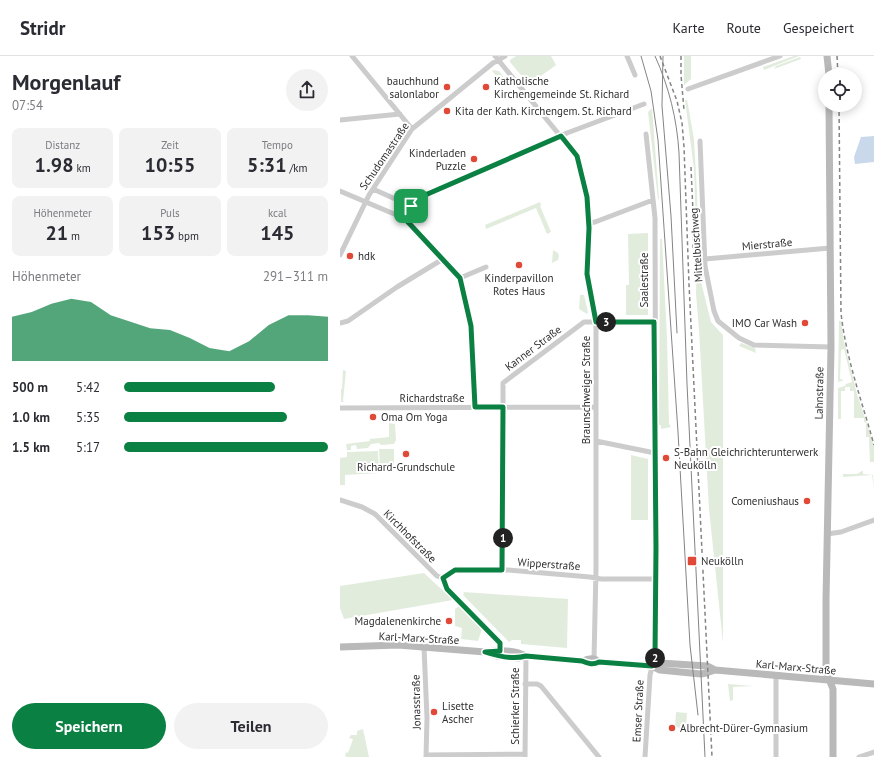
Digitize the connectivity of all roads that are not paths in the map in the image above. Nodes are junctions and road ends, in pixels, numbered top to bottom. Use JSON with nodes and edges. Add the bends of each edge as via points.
{"nodes":[{"id":1,"x":352,"y":56,"type":"edge"},
{"id":2,"x":505,"y":56,"type":"edge"},
{"id":3,"x":626,"y":56,"type":"edge"},
{"id":4,"x":780,"y":56,"type":"edge"},
{"id":5,"x":828,"y":56,"type":"edge"},
{"id":6,"x":497,"y":58,"type":"edge"},
{"id":7,"x":829,"y":68,"type":"edge"},
{"id":8,"x":635,"y":74,"type":"dead end"},
{"id":9,"x":688,"y":89,"type":"dead end"},
{"id":10,"x":644,"y":104,"type":"dead end"},
{"id":11,"x":829,"y":112,"type":"edge"},
{"id":12,"x":400,"y":114,"type":"junction"},
{"id":13,"x":340,"y":120,"type":"edge"},
{"id":14,"x":412,"y":129,"type":"junction"},
{"id":15,"x":646,"y":134,"type":"dead end"},
{"id":16,"x":561,"y":136,"type":"junction"},
{"id":17,"x":700,"y":141,"type":"dead end"},
{"id":18,"x":373,"y":189,"type":"junction"},
{"id":19,"x":340,"y":191,"type":"edge"},
{"id":20,"x":653,"y":200,"type":"junction"},
{"id":21,"x":365,"y":202,"type":"junction"},
{"id":22,"x":411,"y":206,"type":"junction"},
{"id":23,"x":406,"y":219,"type":"junction"},
{"id":24,"x":588,"y":222,"type":"junction"},
{"id":25,"x":830,"y":248,"type":"junction"},
{"id":26,"x":340,"y":255,"type":"edge"},
{"id":27,"x":443,"y":259,"type":"junction"},
{"id":28,"x":705,"y":259,"type":"junction"},
{"id":29,"x":486,"y":267,"type":"dead end"},
{"id":30,"x":460,"y":278,"type":"junction"},
{"id":31,"x":596,"y":322,"type":"junction"},
{"id":32,"x":654,"y":322,"type":"junction"},
{"id":33,"x":340,"y":323,"type":"edge"},
{"id":34,"x":831,"y":347,"type":"junction"},
{"id":35,"x":475,"y":407,"type":"junction"},
{"id":36,"x":503,"y":407,"type":"junction"},
{"id":37,"x":596,"y":407,"type":"junction"},
{"id":38,"x":340,"y":408,"type":"edge"},
{"id":39,"x":596,"y":441,"type":"junction"},
{"id":40,"x":655,"y":453,"type":"junction"},
{"id":41,"x":340,"y":500,"type":"edge"},
{"id":42,"x":874,"y":520,"type":"edge"},
{"id":43,"x":827,"y":534,"type":"junction"},
{"id":44,"x":502,"y":570,"type":"junction"},
{"id":45,"x":443,"y":578,"type":"junction"},
{"id":46,"x":596,"y":578,"type":"junction"},
{"id":47,"x":656,"y":579,"type":"junction"},
{"id":48,"x":340,"y":647,"type":"edge"},
{"id":49,"x":424,"y":647,"type":"junction"},
{"id":50,"x":352,"y":648,"type":"junction"},
{"id":51,"x":500,"y":651,"type":"junction"},
{"id":52,"x":340,"y":652,"type":"edge"},
{"id":53,"x":485,"y":652,"type":"junction"},
{"id":54,"x":526,"y":656,"type":"junction"},
{"id":55,"x":596,"y":660,"type":"junction"},
{"id":56,"x":652,"y":666,"type":"junction"},
{"id":57,"x":776,"y":676,"type":"junction"},
{"id":58,"x":829,"y":681,"type":"junction"},
{"id":59,"x":525,"y":684,"type":"junction"},
{"id":60,"x":874,"y":684,"type":"edge"},
{"id":61,"x":874,"y":752,"type":"edge"},
{"id":62,"x":426,"y":756,"type":"edge"},
{"id":63,"x":525,"y":756,"type":"edge"},
{"id":64,"x":599,"y":757,"type":"edge"},
{"id":65,"x":645,"y":757,"type":"edge"},
{"id":66,"x":776,"y":757,"type":"edge"},
{"id":67,"x":833,"y":757,"type":"edge"},
{"id":68,"x":859,"y":757,"type":"edge"}],
"edges":[{"from":1,"to":12,"type":"street"},
{"from":2,"to":6,"type":"street","name":"Schudomastraße"},
{"from":3,"to":8,"type":"street"},
{"from":4,"to":9,"type":"street"},
{"from":5,"to":7,"type":"street"},
{"from":6,"to":14,"type":"street","name":"Schudomastraße"},
{"from":6,"to":16,"type":"street","name":"Braunschweiger Straße"},
{"from":10,"to":16,"type":"street"},
{"from":11,"to":25,"type":"street","name":"Lahnstraße"},
{"from":12,"to":13,"type":"street"},
{"from":12,"to":14,"type":"street"},
{"from":14,"to":18,"type":"street","name":"Schudomastraße"},
{"from":15,"to":20,"type":"street","name":"Saalestraße"},
{"from":16,"to":22,"type":"street","via":[[416,199]]},
{"from":16,"to":24,"type":"street","name":"Braunschweiger Straße","via":[[579,161],[587,197]]},
{"from":17,"to":28,"type":"street","name":"Mittelbuschweg"},
{"from":18,"to":21,"type":"street","name":"Schudomastraße"},
{"from":18,"to":22,"type":"street"},
{"from":19,"to":21,"type":"street"},
{"from":20,"to":24,"type":"street","via":[[595,222]]},
{"from":20,"to":32,"type":"street","name":"Saalestraße"},
{"from":21,"to":23,"type":"street"},
{"from":21,"to":26,"type":"street","name":"Schudomastraße"},
{"from":22,"to":23,"type":"street"},
{"from":23,"to":27,"type":"street"},
{"from":24,"to":31,"type":"street","name":"Braunschweiger Straße","via":[[587,274]]},
{"from":25,"to":28,"type":"street","name":"Mierstraße"},
{"from":25,"to":34,"type":"street","name":"Lahnstraße"},
{"from":27,"to":30,"type":"street"},
{"from":27,"to":33,"type":"street","via":[[348,321]]},
{"from":28,"to":34,"type":"street","name":"Mittelbuschweg","via":[[716,318],[739,338],[757,345]]},
{"from":29,"to":30,"type":"street"},
{"from":30,"to":35,"type":"street","via":[[471,326]]},
{"from":31,"to":32,"type":"street","name":"Kanner Straße"},
{"from":31,"to":36,"type":"street","name":"Kanner Straße","via":[[582,324],[505,382]]},
{"from":31,"to":37,"type":"street","name":"Braunschweiger Straße"},
{"from":32,"to":40,"type":"street","name":"Saalestraße"},
{"from":34,"to":43,"type":"street","name":"Lahnstraße"},
{"from":35,"to":36,"type":"street","name":"Richardstraße"},
{"from":35,"to":38,"type":"street","name":"Richardstraße"},
{"from":36,"to":37,"type":"street","name":"Richardstraße"},
{"from":36,"to":44,"type":"street","name":"Kanner Straße"},
{"from":37,"to":39,"type":"street","name":"Braunschweiger Straße"},
{"from":39,"to":40,"type":"street"},
{"from":39,"to":46,"type":"street","name":"Braunschweiger Straße"},
{"from":40,"to":47,"type":"street","name":"Saalestraße"},
{"from":41,"to":45,"type":"street","name":"Kirchhofstraße","via":[[375,514],[437,576]]},
{"from":42,"to":43,"type":"street","via":[[841,532]]},
{"from":43,"to":58,"type":"street","name":"Lahnstraße","via":[[826,676]]},
{"from":44,"to":45,"type":"street","name":"Wipperstraße","via":[[455,570]]},
{"from":44,"to":46,"type":"street","name":"Wipperstraße"},
{"from":45,"to":51,"type":"street","name":"Kirchhofstraße","via":[[447,589],[497,639],[501,645]]},
{"from":46,"to":47,"type":"street","name":"Wipperstraße"},
{"from":46,"to":55,"type":"street","name":"Braunschweiger Straße"},
{"from":47,"to":56,"type":"street","name":"Saalestraße","via":[[655,656]]},
{"from":48,"to":50,"type":"street","name":"Karl-Marx-Straße"},
{"from":49,"to":50,"type":"street","name":"Karl-Marx-Straße","via":[[394,645]]},
{"from":49,"to":53,"type":"street","name":"Karl-Marx-Straße"},
{"from":49,"to":62,"type":"street","name":"Jonasstraße"},
{"from":50,"to":52,"type":"street","name":"Karl-Marx-Straße"},
{"from":51,"to":53,"type":"street","name":"Karl-Marx-Straße"},
{"from":51,"to":54,"type":"street","name":"Karl-Marx-Straße"},
{"from":53,"to":54,"type":"street","name":"Karl-Marx-Straße","via":[[496,656]]},
{"from":54,"to":55,"type":"street","name":"Karl-Marx-Straße"},
{"from":54,"to":59,"type":"street","name":"Schierker Straße"},
{"from":55,"to":56,"type":"street","name":"Karl-Marx-Straße"},
{"from":56,"to":57,"type":"street","name":"Karl-Marx-Straße","via":[[660,670],[706,674],[715,670]]},
{"from":56,"to":65,"type":"street","name":"Emser Straße","via":[[649,678]]},
{"from":57,"to":58,"type":"street","name":"Karl-Marx-Straße"},
{"from":57,"to":66,"type":"street"},
{"from":58,"to":60,"type":"street","name":"Karl-Marx-Straße"},
{"from":58,"to":67,"type":"street","name":"Lahnstraße","via":[[833,689]]},
{"from":59,"to":63,"type":"street","name":"Schierker Straße"},
{"from":59,"to":64,"type":"street","via":[[541,686]]},
{"from":61,"to":68,"type":"street"},
{"from":62,"to":63,"type":"street"}]}
